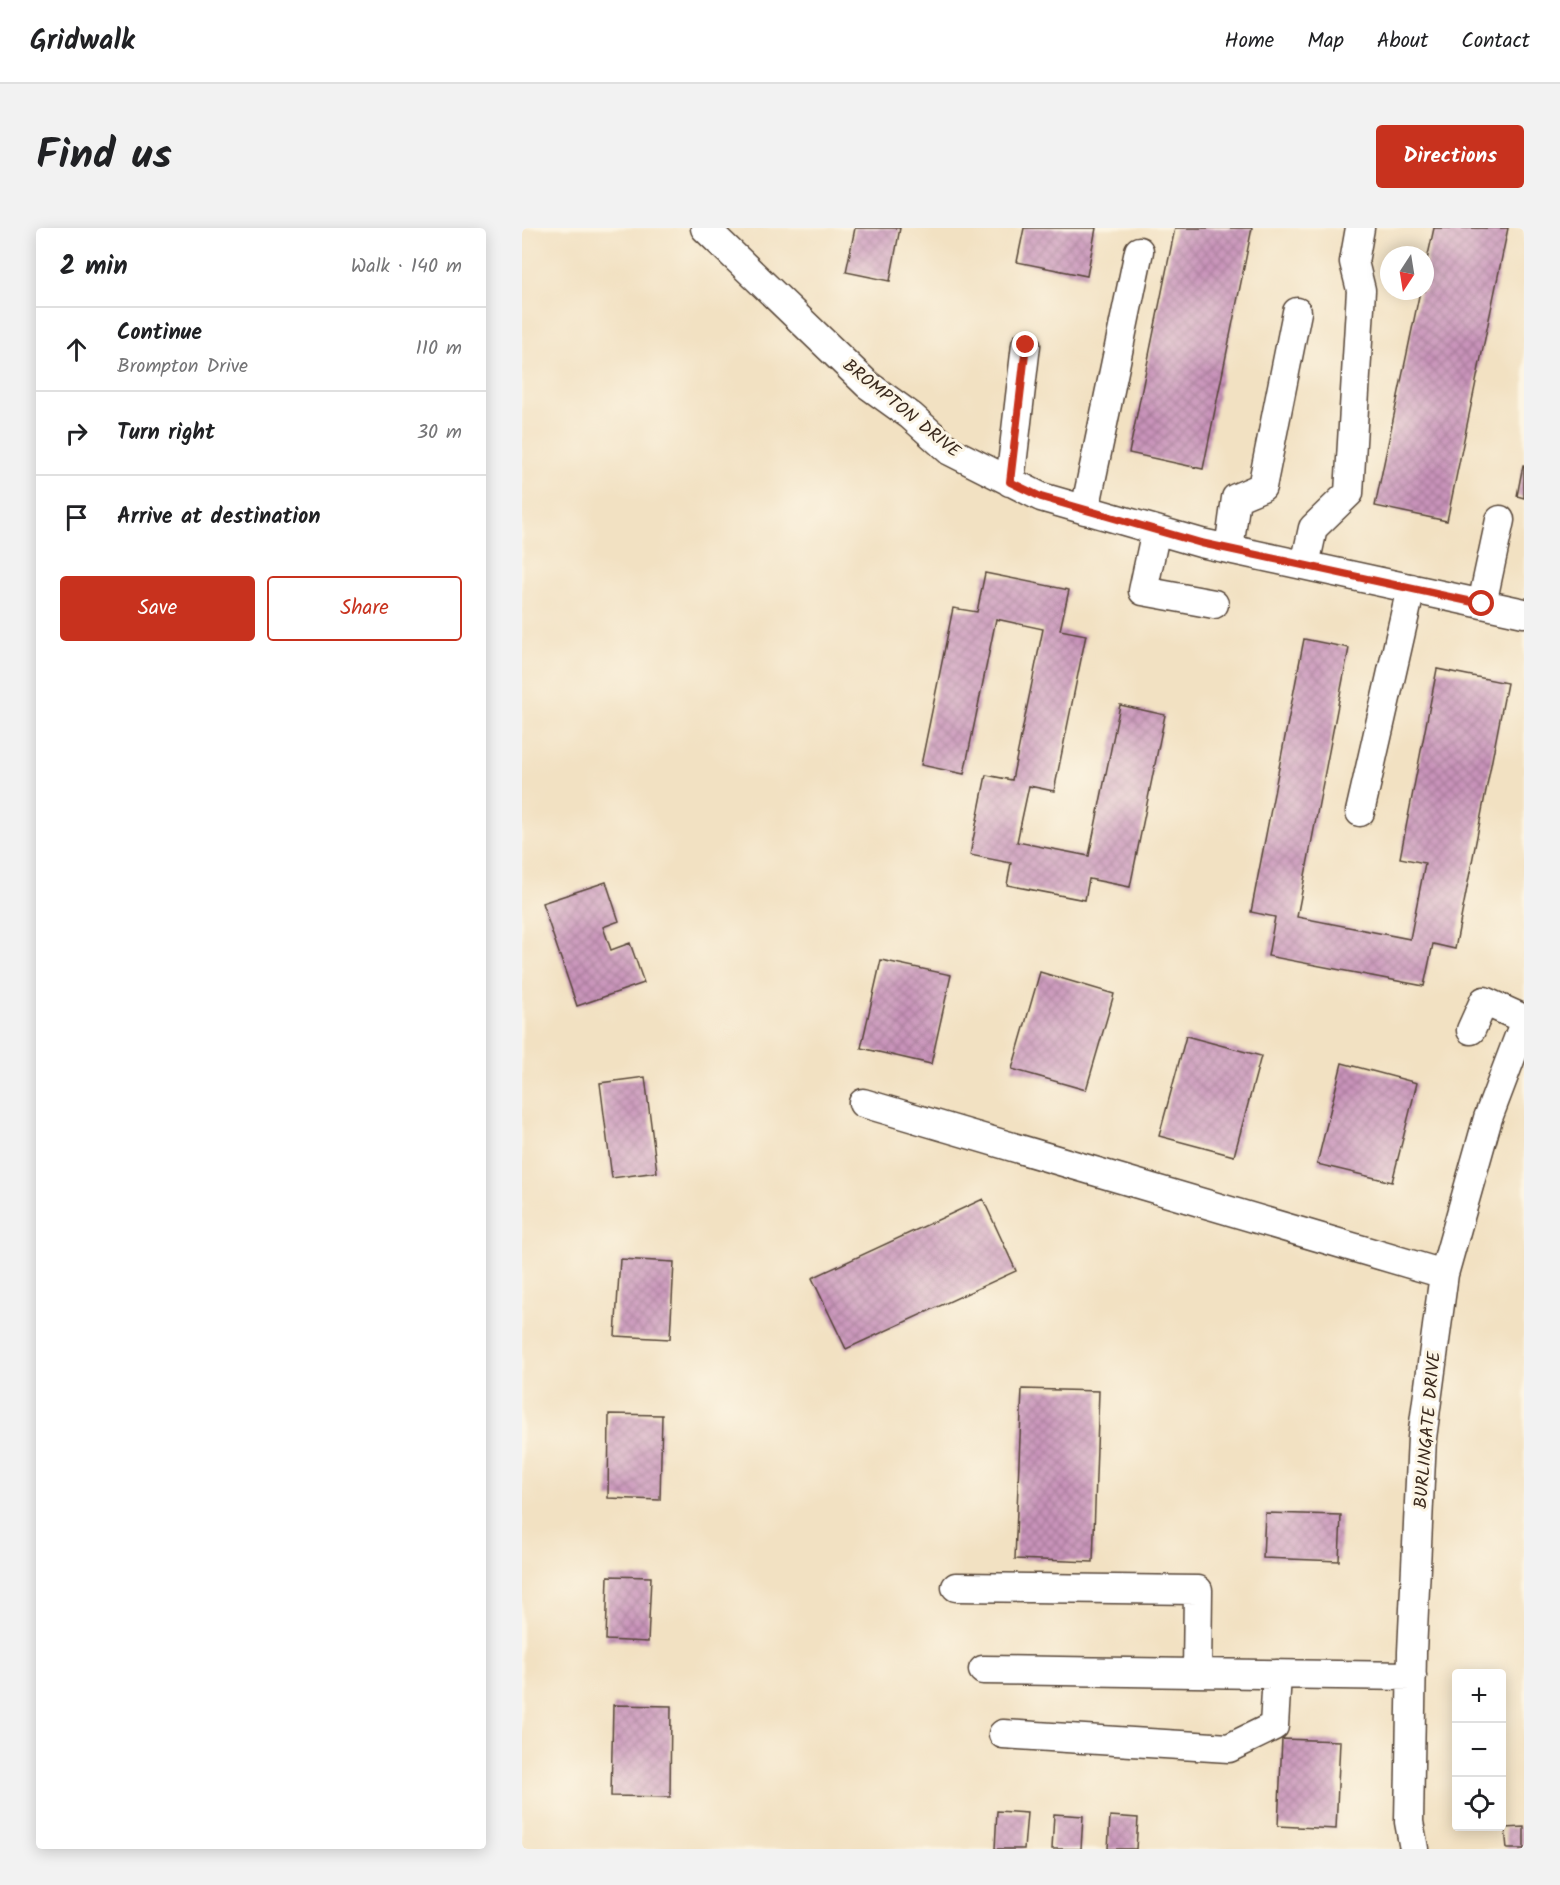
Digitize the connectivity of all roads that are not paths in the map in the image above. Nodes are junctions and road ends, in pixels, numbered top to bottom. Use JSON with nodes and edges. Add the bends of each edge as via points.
{"nodes":[{"id":1,"x":705,"y":228,"type":"edge"},
{"id":2,"x":1360,"y":228,"type":"edge"},
{"id":3,"x":1139,"y":251,"type":"dead end"},
{"id":4,"x":1297,"y":312,"type":"dead end"},
{"id":5,"x":1026,"y":345,"type":"dead end"},
{"id":6,"x":1010,"y":482,"type":"junction"},
{"id":7,"x":1085,"y":510,"type":"junction"},
{"id":8,"x":1500,"y":520,"type":"dead end"},
{"id":9,"x":1156,"y":530,"type":"junction"},
{"id":10,"x":1229,"y":549,"type":"junction"},
{"id":11,"x":1305,"y":565,"type":"junction"},
{"id":12,"x":1412,"y":588,"type":"junction"},
{"id":13,"x":1214,"y":604,"type":"dead end"},
{"id":14,"x":1482,"y":604,"type":"junction"},
{"id":15,"x":1524,"y":613,"type":"edge"},
{"id":16,"x":1360,"y":812,"type":"dead end"},
{"id":17,"x":1524,"y":1021,"type":"edge"},
{"id":18,"x":1471,"y":1030,"type":"dead end"},
{"id":19,"x":863,"y":1104,"type":"dead end"},
{"id":20,"x":1444,"y":1274,"type":"junction"},
{"id":21,"x":956,"y":1587,"type":"dead end"},
{"id":22,"x":983,"y":1670,"type":"dead end"},
{"id":23,"x":1197,"y":1673,"type":"junction"},
{"id":24,"x":1277,"y":1674,"type":"junction"},
{"id":25,"x":1412,"y":1676,"type":"junction"},
{"id":26,"x":1003,"y":1734,"type":"dead end"},
{"id":27,"x":1414,"y":1849,"type":"edge"}],
"edges":[{"from":1,"to":6,"type":"street","name":"BROMPTON DRIVE","via":[[868,385],[950,451]]},
{"from":2,"to":11,"type":"street","via":[[1354,262],[1361,290],[1349,493],[1312,528]]},
{"from":3,"to":7,"type":"street"},
{"from":4,"to":10,"type":"street","via":[[1262,487],[1236,498]]},
{"from":5,"to":6,"type":"street"},
{"from":6,"to":7,"type":"street","name":"BROMPTON DRIVE","via":[[1041,497]]},
{"from":7,"to":9,"type":"street","name":"BROMPTON DRIVE"},
{"from":8,"to":14,"type":"street"},
{"from":9,"to":10,"type":"street","name":"BROMPTON DRIVE"},
{"from":9,"to":13,"type":"street","via":[[1143,591]]},
{"from":10,"to":11,"type":"street","name":"BROMPTON DRIVE"},
{"from":11,"to":12,"type":"street","name":"BROMPTON DRIVE"},
{"from":12,"to":14,"type":"street","name":"BROMPTON DRIVE"},
{"from":12,"to":16,"type":"street"},
{"from":14,"to":15,"type":"street","name":"BROMPTON DRIVE"},
{"from":17,"to":18,"type":"street","via":[[1487,993]]},
{"from":17,"to":20,"type":"street","name":"BURLINGATE DRIVE","via":[[1488,1118]]},
{"from":19,"to":20,"type":"street"},
{"from":20,"to":25,"type":"street","name":"BURLINGATE DRIVE","via":[[1422,1438]]},
{"from":21,"to":23,"type":"street","via":[[1198,1590]]},
{"from":22,"to":23,"type":"street"},
{"from":23,"to":24,"type":"street"},
{"from":24,"to":25,"type":"street"},
{"from":24,"to":26,"type":"street","via":[[1274,1726],[1229,1748]]},
{"from":25,"to":27,"type":"street","name":"BURLINGATE DRIVE","via":[[1409,1822]]}]}
